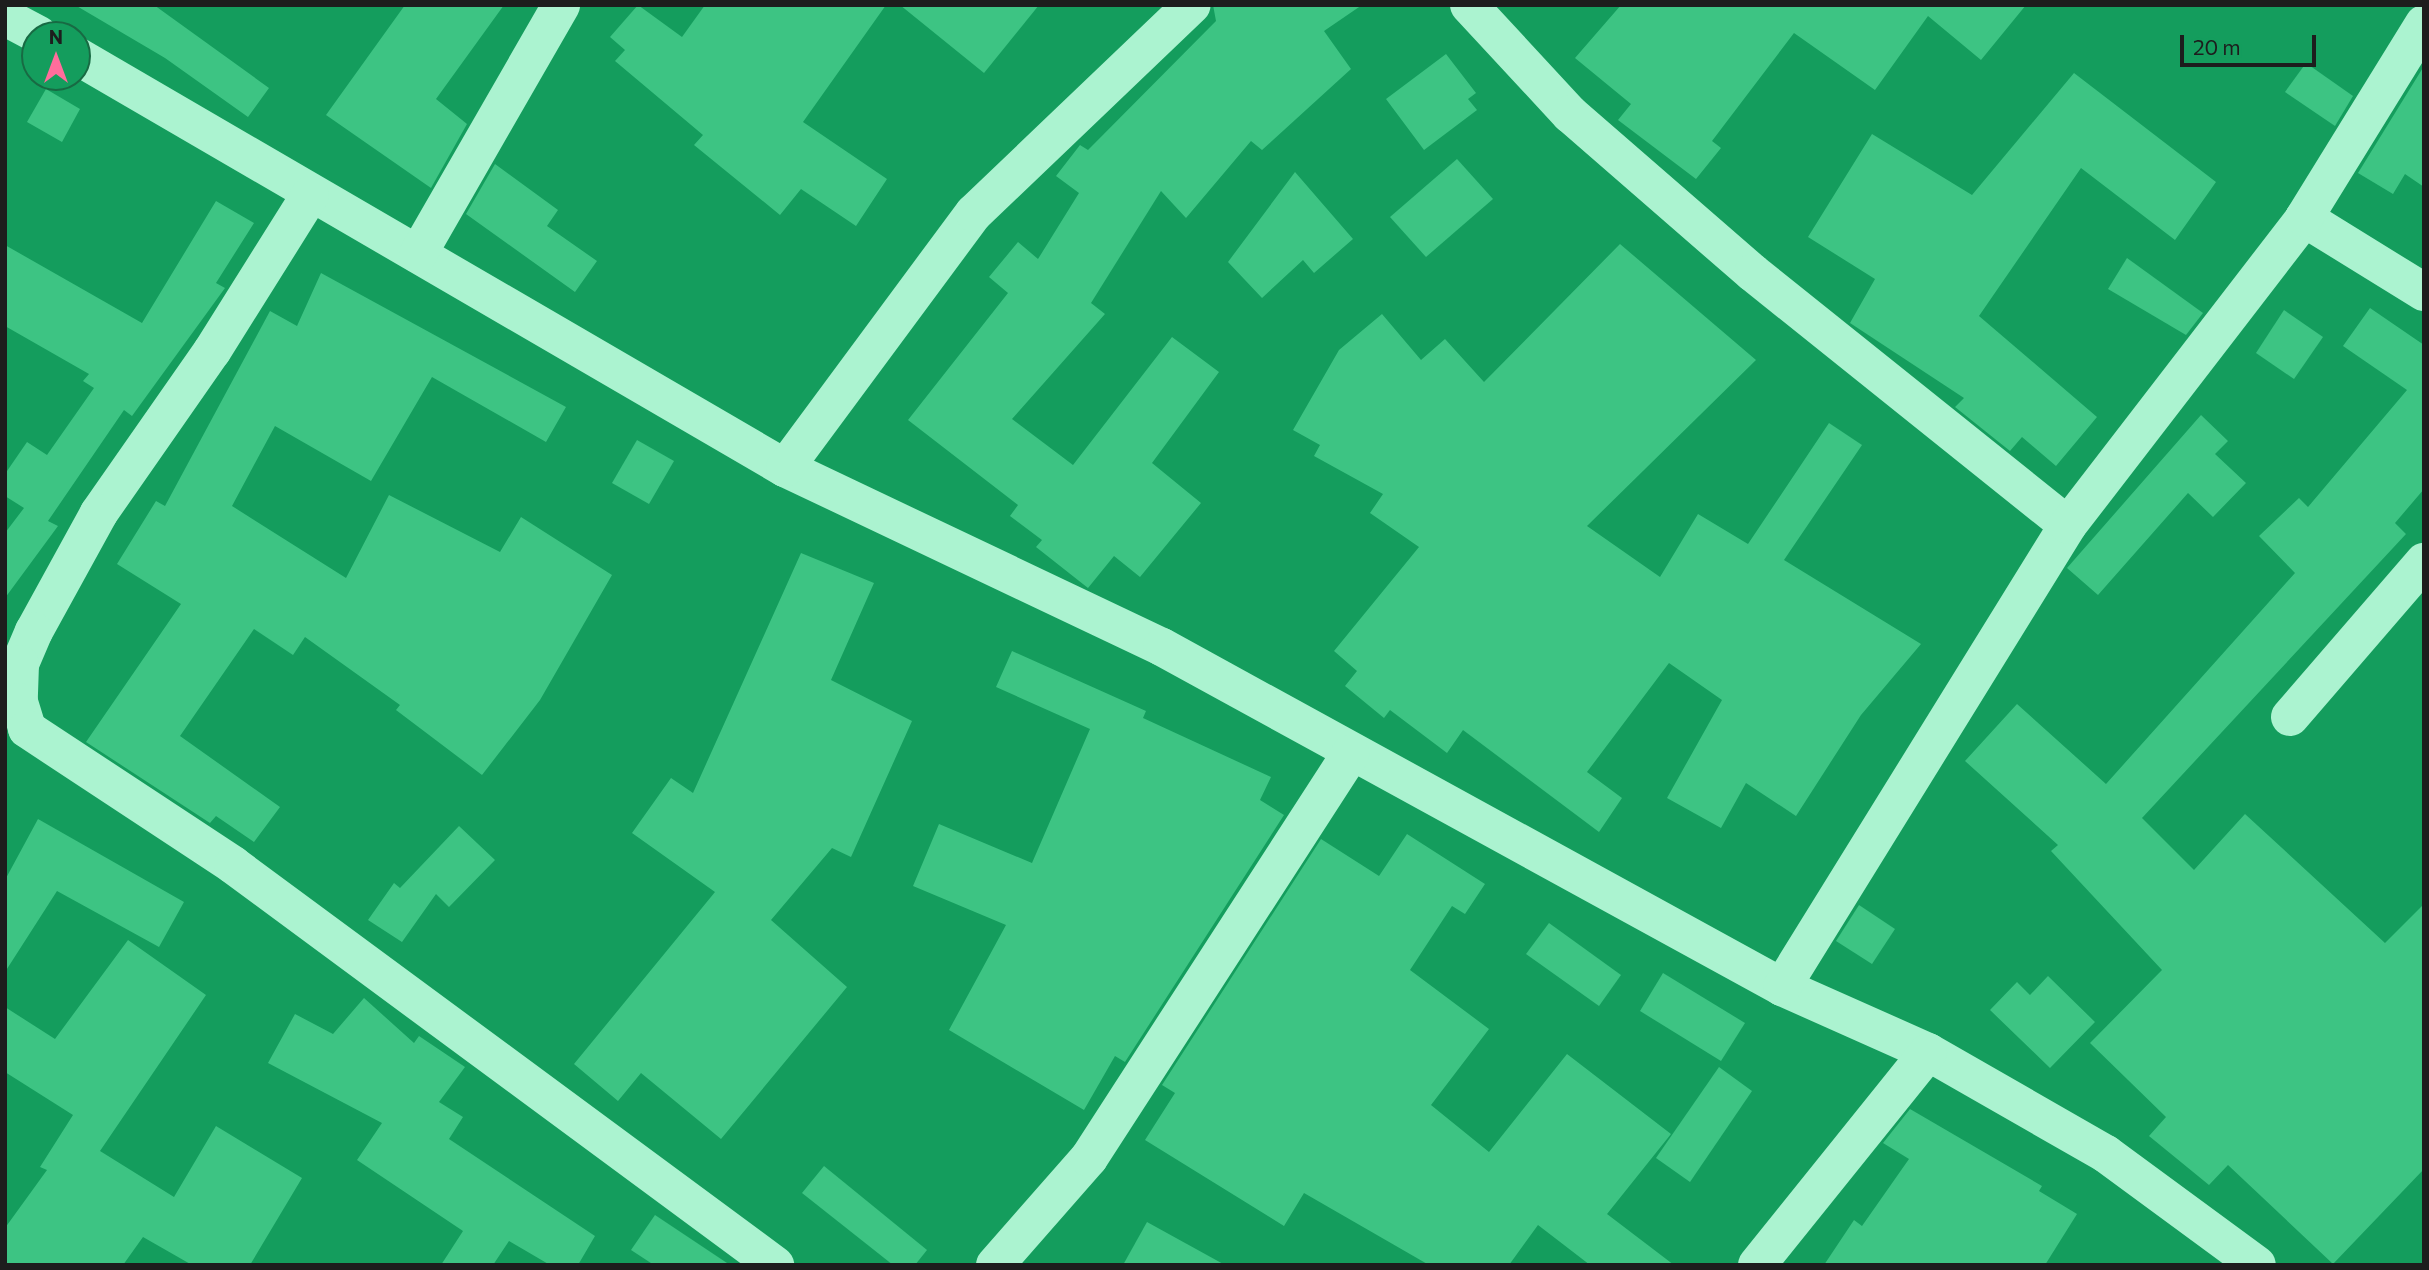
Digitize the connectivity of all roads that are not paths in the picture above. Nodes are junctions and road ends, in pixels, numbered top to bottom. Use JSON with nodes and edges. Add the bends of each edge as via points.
{"nodes":[{"id":1,"x":561,"y":5,"type":"edge"},
{"id":2,"x":1192,"y":5,"type":"edge"},
{"id":3,"x":1469,"y":5,"type":"edge"},
{"id":4,"x":5,"y":17,"type":"edge"},
{"id":5,"x":2424,"y":24,"type":"edge"},
{"id":6,"x":21,"y":25,"type":"edge"},
{"id":7,"x":91,"y":64,"type":"edge"},
{"id":8,"x":310,"y":195,"type":"junction"},
{"id":9,"x":2304,"y":218,"type":"junction"},
{"id":10,"x":418,"y":254,"type":"junction"},
{"id":11,"x":2424,"y":292,"type":"edge"},
{"id":12,"x":785,"y":468,"type":"junction"},
{"id":13,"x":2068,"y":525,"type":"junction"},
{"id":14,"x":2424,"y":562,"type":"edge"},
{"id":15,"x":2290,"y":717,"type":"dead end"},
{"id":16,"x":1350,"y":754,"type":"junction"},
{"id":17,"x":1782,"y":987,"type":"junction"},
{"id":18,"x":1928,"y":1052,"type":"junction"},
{"id":19,"x":775,"y":1265,"type":"edge"},
{"id":20,"x":995,"y":1265,"type":"edge"},
{"id":21,"x":1757,"y":1265,"type":"edge"},
{"id":22,"x":2257,"y":1265,"type":"edge"}],
"edges":[{"from":1,"to":10,"type":"street"},
{"from":2,"to":12,"type":"street","via":[[1158,45],[974,214]]},
{"from":3,"to":13,"type":"street","via":[[1600,141],[1753,273]]},
{"from":4,"to":6,"type":"street"},
{"from":5,"to":9,"type":"street"},
{"from":7,"to":8,"type":"street"},
{"from":8,"to":10,"type":"street"},
{"from":8,"to":19,"type":"street","via":[[212,351],[99,513],[34,631],[20,664],[19,702],[27,729],[58,755],[233,865]]},
{"from":9,"to":11,"type":"street"},
{"from":9,"to":13,"type":"street"},
{"from":10,"to":12,"type":"street"},
{"from":12,"to":16,"type":"street","via":[[1162,647]]},
{"from":13,"to":17,"type":"street"},
{"from":14,"to":15,"type":"street"},
{"from":16,"to":17,"type":"street"},
{"from":16,"to":20,"type":"street","via":[[1089,1158]]},
{"from":17,"to":18,"type":"street"},
{"from":18,"to":21,"type":"street"},
{"from":18,"to":22,"type":"street","via":[[2106,1154]]}]}
